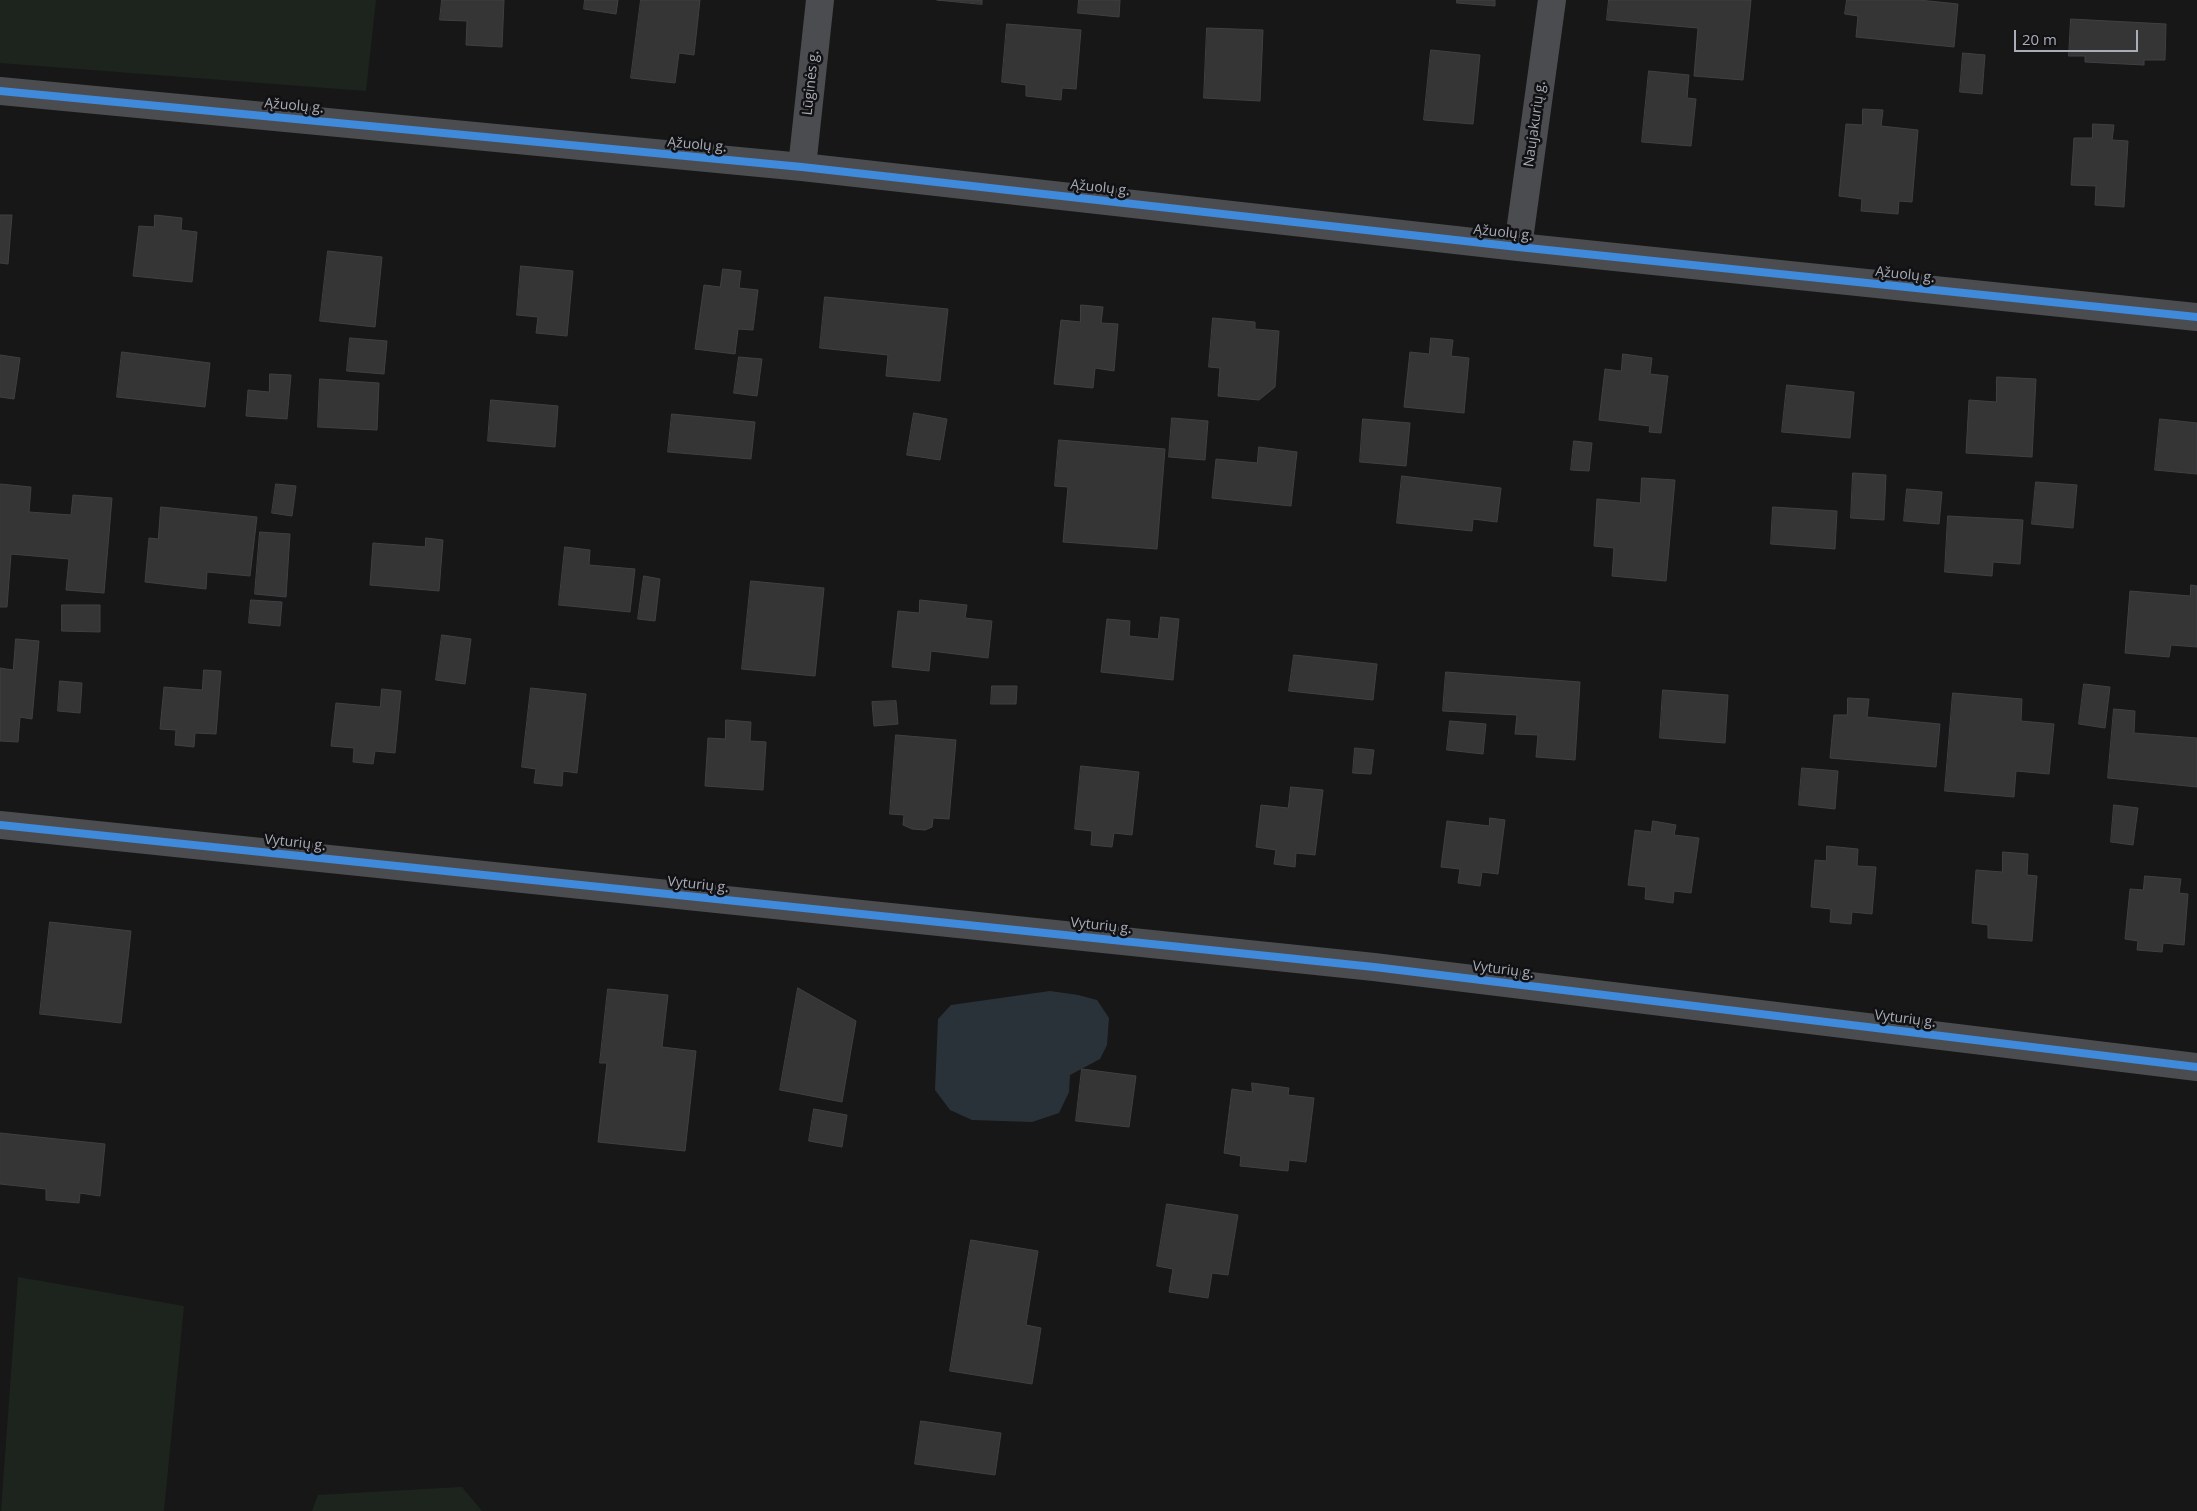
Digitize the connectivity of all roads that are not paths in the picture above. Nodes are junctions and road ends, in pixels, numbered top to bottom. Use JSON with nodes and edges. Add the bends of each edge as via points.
{"nodes":[{"id":1,"x":820,"y":0,"type":"edge"},
{"id":2,"x":1552,"y":0,"type":"edge"},
{"id":3,"x":0,"y":91,"type":"edge"},
{"id":4,"x":802,"y":167,"type":"junction"},
{"id":5,"x":1518,"y":247,"type":"junction"},
{"id":6,"x":2197,"y":317,"type":"edge"},
{"id":7,"x":0,"y":825,"type":"edge"},
{"id":8,"x":2197,"y":1066,"type":"edge"}],
"edges":[{"from":1,"to":4,"type":"street","name":"Lūginės g."},
{"from":2,"to":5,"type":"street","name":"Naujakurių g."},
{"from":3,"to":4,"type":"street","name":"Ąžuolų g."},
{"from":4,"to":5,"type":"street","name":"Ąžuolų g."},
{"from":5,"to":6,"type":"street","name":"Ąžuolų g."},
{"from":7,"to":8,"type":"street","name":"Vyturių g.","via":[[1374,967]]}]}
